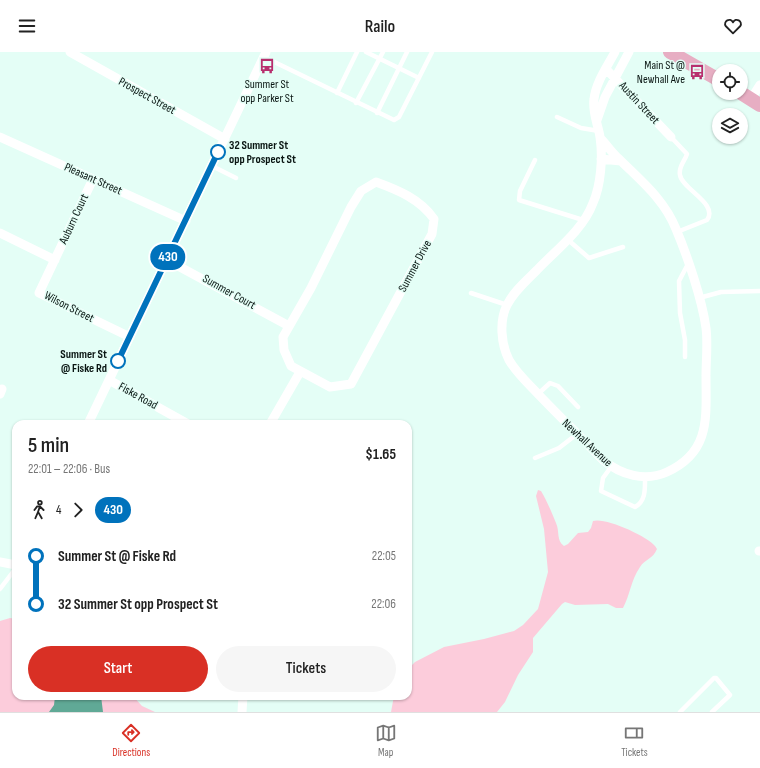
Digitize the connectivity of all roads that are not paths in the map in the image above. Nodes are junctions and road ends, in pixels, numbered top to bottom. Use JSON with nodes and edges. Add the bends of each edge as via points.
{"nodes":[{"id":1,"x":70,"y":52,"type":"edge"},
{"id":2,"x":357,"y":52,"type":"edge"},
{"id":3,"x":366,"y":52,"type":"edge"},
{"id":4,"x":383,"y":52,"type":"edge"},
{"id":5,"x":407,"y":52,"type":"edge"},
{"id":6,"x":432,"y":52,"type":"edge"},
{"id":7,"x":615,"y":52,"type":"edge"},
{"id":8,"x":629,"y":52,"type":"edge"},
{"id":9,"x":670,"y":52,"type":"edge"},
{"id":10,"x":263,"y":54,"type":"edge"},
{"id":11,"x":378,"y":58,"type":"junction"},
{"id":12,"x":399,"y":68,"type":"junction"},
{"id":13,"x":606,"y":69,"type":"junction"},
{"id":14,"x":712,"y":76,"type":"edge"},
{"id":15,"x":419,"y":78,"type":"junction"},
{"id":16,"x":615,"y":78,"type":"junction"},
{"id":17,"x":760,"y":86,"type":"edge"},
{"id":18,"x":337,"y":93,"type":"junction"},
{"id":19,"x":751,"y":99,"type":"edge"},
{"id":20,"x":356,"y":103,"type":"junction"},
{"id":21,"x":377,"y":112,"type":"junction"},
{"id":22,"x":557,"y":117,"type":"dead end"},
{"id":23,"x":596,"y":120,"type":"junction"},
{"id":24,"x":600,"y":135,"type":"junction"},
{"id":25,"x":0,"y":137,"type":"edge"},
{"id":26,"x":671,"y":137,"type":"joint"},
{"id":27,"x":225,"y":139,"type":"junction"},
{"id":28,"x":601,"y":159,"type":"junction"},
{"id":29,"x":535,"y":160,"type":"dead end"},
{"id":30,"x":621,"y":161,"type":"junction"},
{"id":31,"x":212,"y":166,"type":"junction"},
{"id":32,"x":236,"y":178,"type":"dead end"},
{"id":33,"x":93,"y":179,"type":"junction"},
{"id":34,"x":583,"y":220,"type":"junction"},
{"id":35,"x":186,"y":221,"type":"junction"},
{"id":36,"x":677,"y":232,"type":"junction"},
{"id":37,"x":0,"y":233,"type":"edge"},
{"id":38,"x":567,"y":240,"type":"junction"},
{"id":39,"x":623,"y":246,"type":"dead end"},
{"id":40,"x":55,"y":260,"type":"junction"},
{"id":41,"x":167,"y":260,"type":"junction"},
{"id":42,"x":688,"y":264,"type":"junction"},
{"id":43,"x":760,"y":291,"type":"edge"},
{"id":44,"x":472,"y":293,"type":"dead end"},
{"id":45,"x":699,"y":298,"type":"junction"},
{"id":46,"x":507,"y":305,"type":"junction"},
{"id":47,"x":290,"y":326,"type":"junction"},
{"id":48,"x":130,"y":337,"type":"junction"},
{"id":49,"x":685,"y":357,"type":"dead end"},
{"id":50,"x":300,"y":372,"type":"junction"},
{"id":51,"x":109,"y":380,"type":"junction"},
{"id":52,"x":538,"y":394,"type":"junction"},
{"id":53,"x":578,"y":407,"type":"dead end"},
{"id":54,"x":90,"y":420,"type":"edge"},
{"id":55,"x":181,"y":420,"type":"edge"},
{"id":56,"x":272,"y":420,"type":"edge"},
{"id":57,"x":577,"y":434,"type":"junction"},
{"id":58,"x":535,"y":458,"type":"dead end"},
{"id":59,"x":611,"y":467,"type":"junction"},
{"id":60,"x":645,"y":477,"type":"junction"},
{"id":61,"x":0,"y":562,"type":"edge"},
{"id":62,"x":12,"y":565,"type":"edge"},
{"id":63,"x":12,"y":572,"type":"edge"},
{"id":64,"x":0,"y":589,"type":"edge"},
{"id":65,"x":243,"y":700,"type":"edge"},
{"id":66,"x":242,"y":712,"type":"edge"},
{"id":67,"x":680,"y":712,"type":"edge"},
{"id":68,"x":712,"y":712,"type":"edge"}],
"edges":[{"from":1,"to":27,"type":"street","name":"Prospect Street"},
{"from":2,"to":18,"type":"lane"},
{"from":3,"to":11,"type":"lane"},
{"from":4,"to":11,"type":"lane"},
{"from":5,"to":12,"type":"lane"},
{"from":6,"to":15,"type":"lane"},
{"from":7,"to":13,"type":"street","name":"Newhall Avenue"},
{"from":8,"to":16,"type":"street"},
{"from":9,"to":14,"type":"main road"},
{"from":10,"to":18,"type":"lane"},
{"from":10,"to":27,"type":"street"},
{"from":11,"to":12,"type":"lane"},
{"from":11,"to":20,"type":"lane"},
{"from":12,"to":15,"type":"lane"},
{"from":12,"to":21,"type":"lane"},
{"from":13,"to":16,"type":"street","name":"Austin Street"},
{"from":13,"to":23,"type":"street","name":"Newhall Avenue","via":[[595,94]]},
{"from":15,"to":21,"type":"lane","via":[[398,119],[393,120]]},
{"from":16,"to":23,"type":"street"},
{"from":16,"to":26,"type":"street","name":"Austin Street"},
{"from":17,"to":19,"type":"street"},
{"from":18,"to":20,"type":"lane"},
{"from":20,"to":21,"type":"lane"},
{"from":22,"to":24,"type":"lane"},
{"from":23,"to":24,"type":"street","name":"Newhall Avenue"},
{"from":24,"to":28,"type":"street","name":"Newhall Avenue"},
{"from":24,"to":30,"type":"street","name":"Newhall Avenue"},
{"from":25,"to":33,"type":"street","name":"Pleasant Street"},
{"from":26,"to":36,"type":"lane","via":[[687,154],[680,168],[681,179],[704,201],[709,213],[707,220]]},
{"from":27,"to":31,"type":"street"},
{"from":28,"to":30,"type":"street"},
{"from":28,"to":34,"type":"street","name":"Newhall Avenue","via":[[596,195]]},
{"from":29,"to":34,"type":"lane","via":[[520,191],[519,200]]},
{"from":30,"to":36,"type":"street","name":"Newhall Avenue","via":[[659,198]]},
{"from":31,"to":32,"type":"lane"},
{"from":31,"to":35,"type":"street"},
{"from":33,"to":35,"type":"street","name":"Pleasant Street"},
{"from":33,"to":40,"type":"street","name":"Auburn Court"},
{"from":34,"to":38,"type":"street","name":"Newhall Avenue"},
{"from":35,"to":41,"type":"street"},
{"from":36,"to":42,"type":"street","name":"Newhall Avenue"},
{"from":37,"to":40,"type":"street"},
{"from":38,"to":39,"type":"lane","via":[[589,258]]},
{"from":38,"to":46,"type":"street","name":"Newhall Avenue","via":[[523,284]]},
{"from":40,"to":48,"type":"street","name":"Wilson Street","via":[[39,293]]},
{"from":41,"to":47,"type":"street","name":"Summer Court"},
{"from":41,"to":48,"type":"street"},
{"from":42,"to":45,"type":"street","name":"Newhall Avenue"},
{"from":42,"to":49,"type":"lane","via":[[679,281]]},
{"from":43,"to":45,"type":"lane","via":[[721,292]]},
{"from":44,"to":46,"type":"lane"},
{"from":45,"to":60,"type":"street","name":"Newhall Avenue","via":[[706,328],[707,347],[706,420],[702,438],[688,460],[662,474]]},
{"from":46,"to":52,"type":"street","name":"Newhall Avenue","via":[[502,332],[506,352],[516,370]]},
{"from":47,"to":50,"type":"street","name":"Summer Drive","via":[[283,337],[284,350],[291,366]]},
{"from":47,"to":50,"type":"street","name":"Summer Drive","via":[[361,191],[376,182],[397,189],[426,207],[434,219],[432,234],[351,384],[330,387]]},
{"from":48,"to":51,"type":"street"},
{"from":50,"to":56,"type":"street"},
{"from":51,"to":54,"type":"street"},
{"from":51,"to":55,"type":"street","name":"Fiske Road"},
{"from":52,"to":53,"type":"lane","via":[[550,383],[558,386]]},
{"from":52,"to":57,"type":"street","name":"Newhall Avenue"},
{"from":57,"to":58,"type":"lane","via":[[559,448]]},
{"from":57,"to":59,"type":"street","name":"Newhall Avenue"},
{"from":59,"to":60,"type":"street","name":"Newhall Avenue"},
{"from":59,"to":60,"type":"lane","via":[[603,478],[601,491],[635,507],[644,499]]},
{"from":61,"to":62,"type":"street"},
{"from":63,"to":64,"type":"lane"},
{"from":65,"to":66,"type":"street"},
{"from":67,"to":68,"type":"lane","via":[[716,678],[730,694]]}]}
